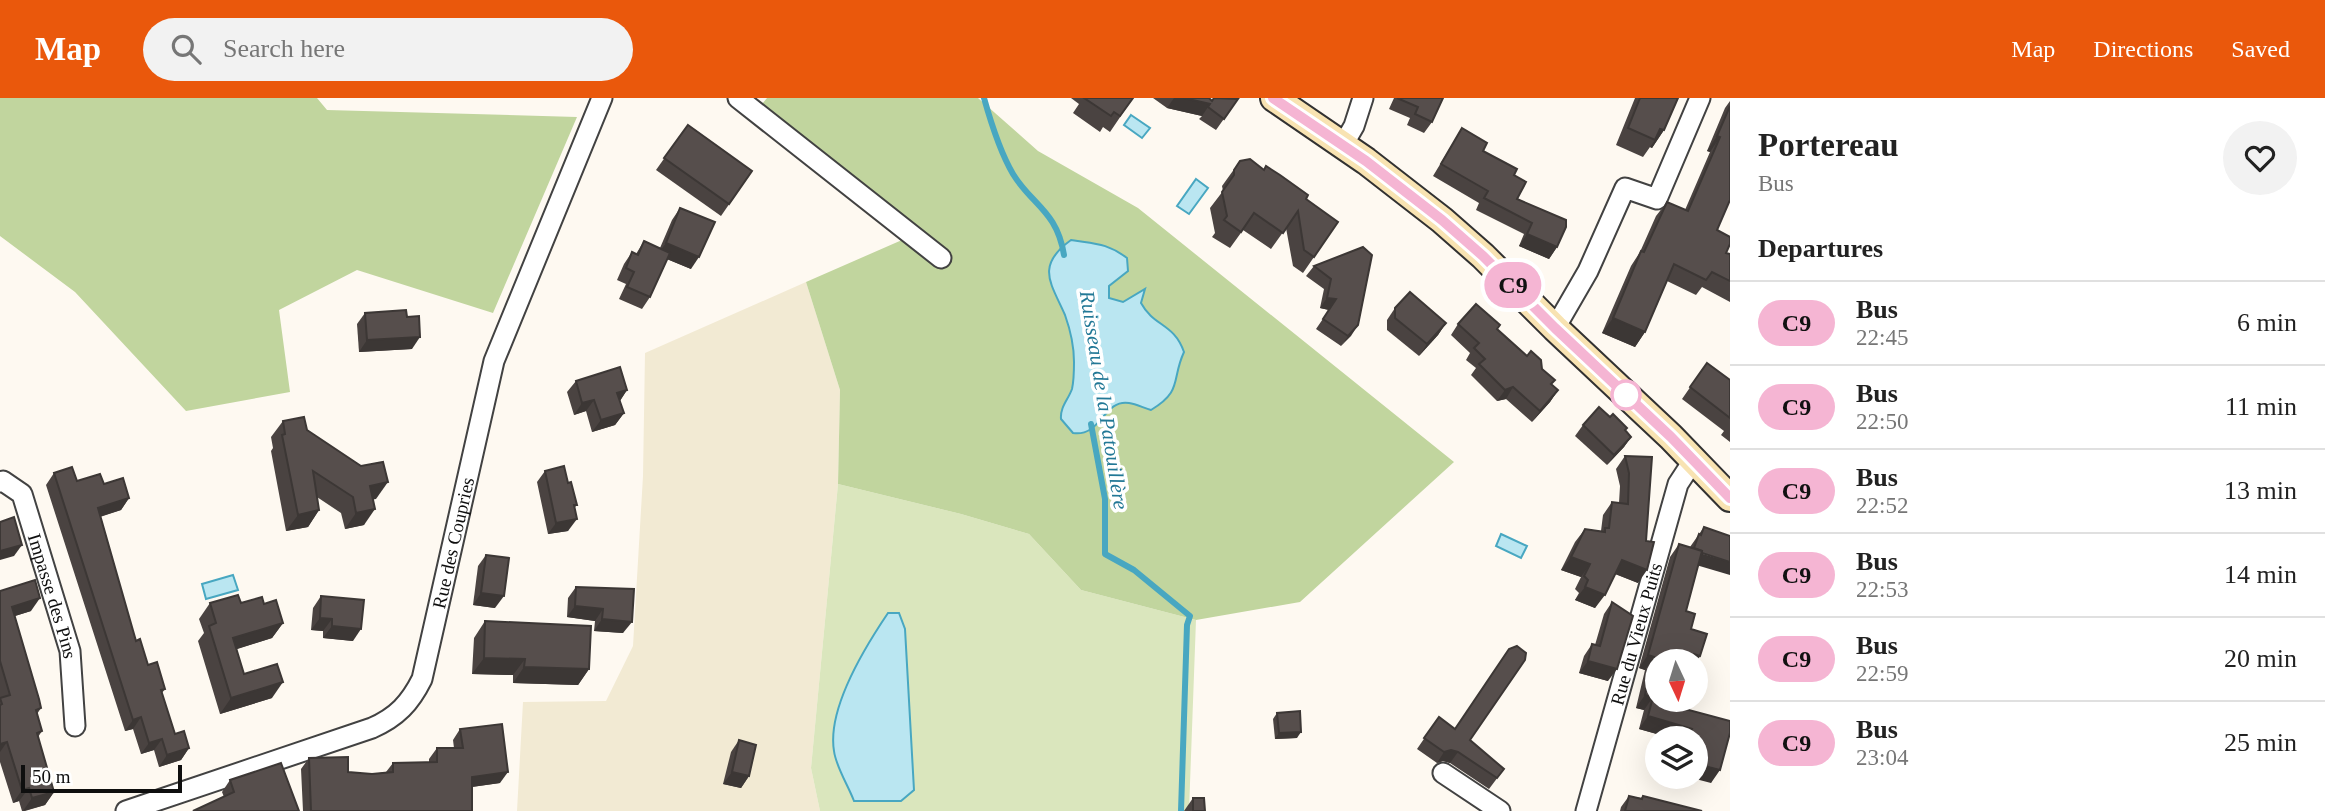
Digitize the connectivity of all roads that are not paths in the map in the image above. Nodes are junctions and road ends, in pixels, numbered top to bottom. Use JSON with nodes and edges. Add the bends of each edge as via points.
{"nodes":[{"id":1,"x":602,"y":98,"type":"edge"},
{"id":2,"x":738,"y":98,"type":"edge"},
{"id":3,"x":1273,"y":98,"type":"edge"},
{"id":4,"x":1363,"y":98,"type":"edge"},
{"id":5,"x":1700,"y":98,"type":"edge"},
{"id":6,"x":1343,"y":145,"type":"junction"},
{"id":7,"x":941,"y":258,"type":"dead end"},
{"id":8,"x":1555,"y":328,"type":"junction"},
{"id":9,"x":1693,"y":461,"type":"junction"},
{"id":10,"x":0,"y":482,"type":"edge"},
{"id":11,"x":1730,"y":498,"type":"edge"},
{"id":12,"x":75,"y":726,"type":"dead end"},
{"id":13,"x":1443,"y":773,"type":"dead end"},
{"id":14,"x":126,"y":811,"type":"edge"},
{"id":15,"x":1500,"y":811,"type":"edge"},
{"id":16,"x":1586,"y":811,"type":"edge"}],
"edges":[{"from":1,"to":14,"type":"street","name":"Rue des Coupries","via":[[494,361],[422,679],[413,697],[389,720],[372,728]]},
{"from":2,"to":7,"type":"street"},
{"from":3,"to":6,"type":"street"},
{"from":4,"to":6,"type":"street"},
{"from":5,"to":8,"type":"street","via":[[1657,199],[1625,188],[1588,271]]},
{"from":6,"to":8,"type":"street","via":[[1442,220]]},
{"from":8,"to":9,"type":"street"},
{"from":9,"to":11,"type":"street"},
{"from":9,"to":16,"type":"street","name":"Rue du Vieux Puits","via":[[1678,484]]},
{"from":10,"to":12,"type":"street","name":"Impasse des Pins","via":[[22,494],[26,507],[69,651]]},
{"from":13,"to":15,"type":"street"}]}
